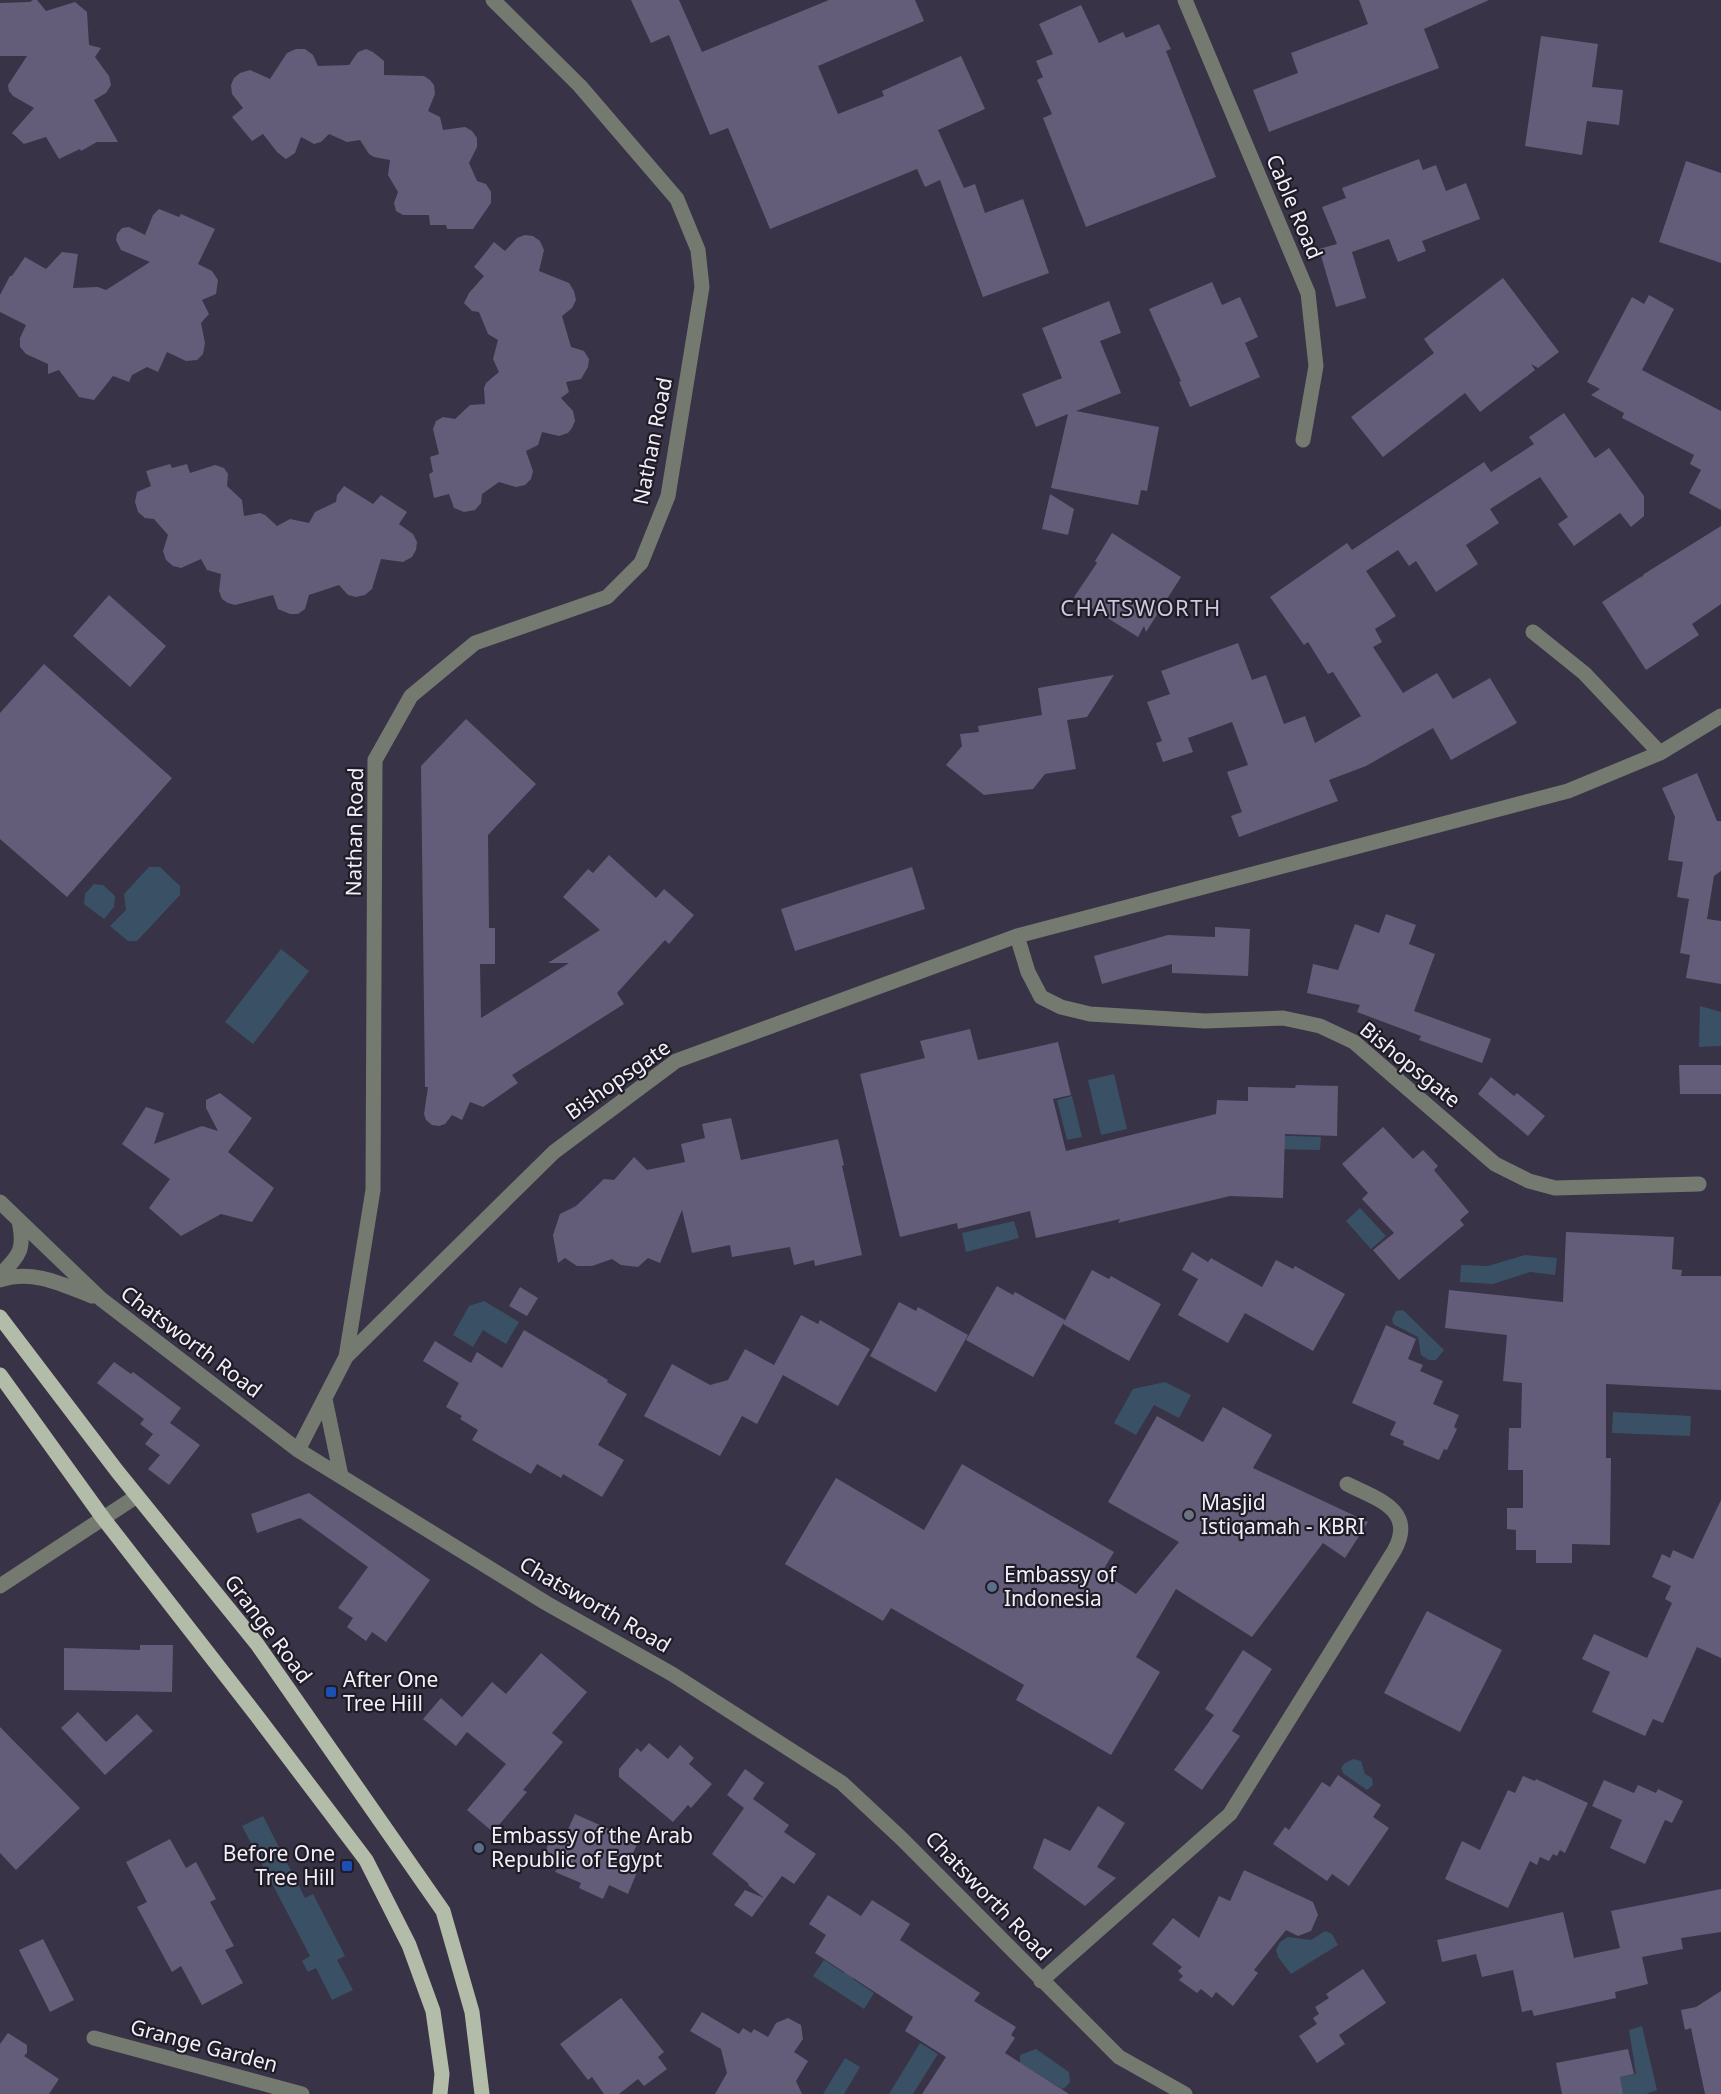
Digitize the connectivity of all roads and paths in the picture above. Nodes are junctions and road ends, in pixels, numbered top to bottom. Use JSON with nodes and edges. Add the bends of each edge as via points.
{"nodes":[{"id":1,"x":493,"y":0,"type":"edge"},
{"id":2,"x":1185,"y":0,"type":"edge"},
{"id":3,"x":1303,"y":440,"type":"dead end"},
{"id":4,"x":1533,"y":632,"type":"dead end"},
{"id":5,"x":1721,"y":716,"type":"edge"},
{"id":6,"x":1660,"y":753,"type":"junction"},
{"id":7,"x":1017,"y":936,"type":"junction"},
{"id":8,"x":1699,"y":1184,"type":"dead end"},
{"id":9,"x":0,"y":1202,"type":"edge"},
{"id":10,"x":19,"y":1221,"type":"junction"},
{"id":11,"x":0,"y":1275,"type":"edge"},
{"id":12,"x":0,"y":1280,"type":"edge"},
{"id":13,"x":101,"y":1299,"type":"junction"},
{"id":14,"x":0,"y":1317,"type":"edge"},
{"id":15,"x":346,"y":1357,"type":"junction"},
{"id":16,"x":0,"y":1376,"type":"edge"},
{"id":17,"x":325,"y":1399,"type":"junction"},
{"id":18,"x":298,"y":1450,"type":"junction"},
{"id":19,"x":340,"y":1476,"type":"junction"},
{"id":20,"x":1347,"y":1484,"type":"dead end"},
{"id":21,"x":137,"y":1496,"type":"junction"},
{"id":22,"x":102,"y":1518,"type":"junction"},
{"id":23,"x":0,"y":1586,"type":"edge"},
{"id":24,"x":1041,"y":1981,"type":"junction"},
{"id":25,"x":94,"y":2038,"type":"dead end"},
{"id":26,"x":302,"y":2094,"type":"edge"},
{"id":27,"x":440,"y":2094,"type":"edge"},
{"id":28,"x":482,"y":2094,"type":"edge"},
{"id":29,"x":1185,"y":2094,"type":"edge"}],
"edges":[{"from":1,"to":15,"type":"street","name":"Nathan Road","via":[[580,86],[677,199],[698,250],[702,287],[668,496],[641,563],[607,597],[475,643],[411,696],[375,760],[373,1190]]},
{"from":2,"to":3,"type":"street","name":"Cable Road","via":[[1308,293],[1316,366]]},
{"from":4,"to":6,"type":"street","via":[[1584,673]]},
{"from":5,"to":6,"type":"street","name":"Bishopsgate"},
{"from":6,"to":7,"type":"street","name":"Bishopsgate","via":[[1568,791]]},
{"from":7,"to":8,"type":"street","name":"Bishopsgate","via":[[1041,997],[1061,1007],[1090,1014],[1205,1021],[1283,1018],[1320,1026],[1354,1042],[1495,1164],[1529,1180],[1555,1188]]},
{"from":7,"to":15,"type":"street","name":"Bishopsgate","via":[[676,1061],[554,1152]]},
{"from":9,"to":10,"type":"street","name":"Chatsworth Road"},
{"from":10,"to":11,"type":"street","via":[[22,1249]]},
{"from":10,"to":13,"type":"street","name":"Chatsworth Road"},
{"from":12,"to":13,"type":"street","name":"Chatsworth Road","via":[[19,1275],[40,1277]]},
{"from":13,"to":18,"type":"street","name":"Chatsworth Road"},
{"from":14,"to":21,"type":"main road","name":"Grange Road"},
{"from":15,"to":17,"type":"street","name":"Nathan Road"},
{"from":16,"to":22,"type":"main road"},
{"from":17,"to":18,"type":"street","name":"Nathan Road"},
{"from":17,"to":19,"type":"street"},
{"from":18,"to":19,"type":"street","name":"Chatsworth Road"},
{"from":19,"to":24,"type":"street","name":"Chatsworth Road","via":[[546,1603],[672,1674],[842,1783]]},
{"from":20,"to":24,"type":"street","name":"Chatsworth Road","via":[[1396,1511],[1401,1525],[1400,1541],[1394,1551],[1230,1814]]},
{"from":21,"to":22,"type":"street"},
{"from":21,"to":28,"type":"main road","name":"Grange Road","via":[[257,1644],[443,1911],[472,2012]]},
{"from":22,"to":23,"type":"street"},
{"from":22,"to":27,"type":"main road","via":[[366,1860],[409,1945],[433,2011],[442,2074]]},
{"from":24,"to":29,"type":"street","name":"Chatsworth Road","via":[[1119,2057]]},
{"from":25,"to":26,"type":"street","name":"Grange Garden"}]}
